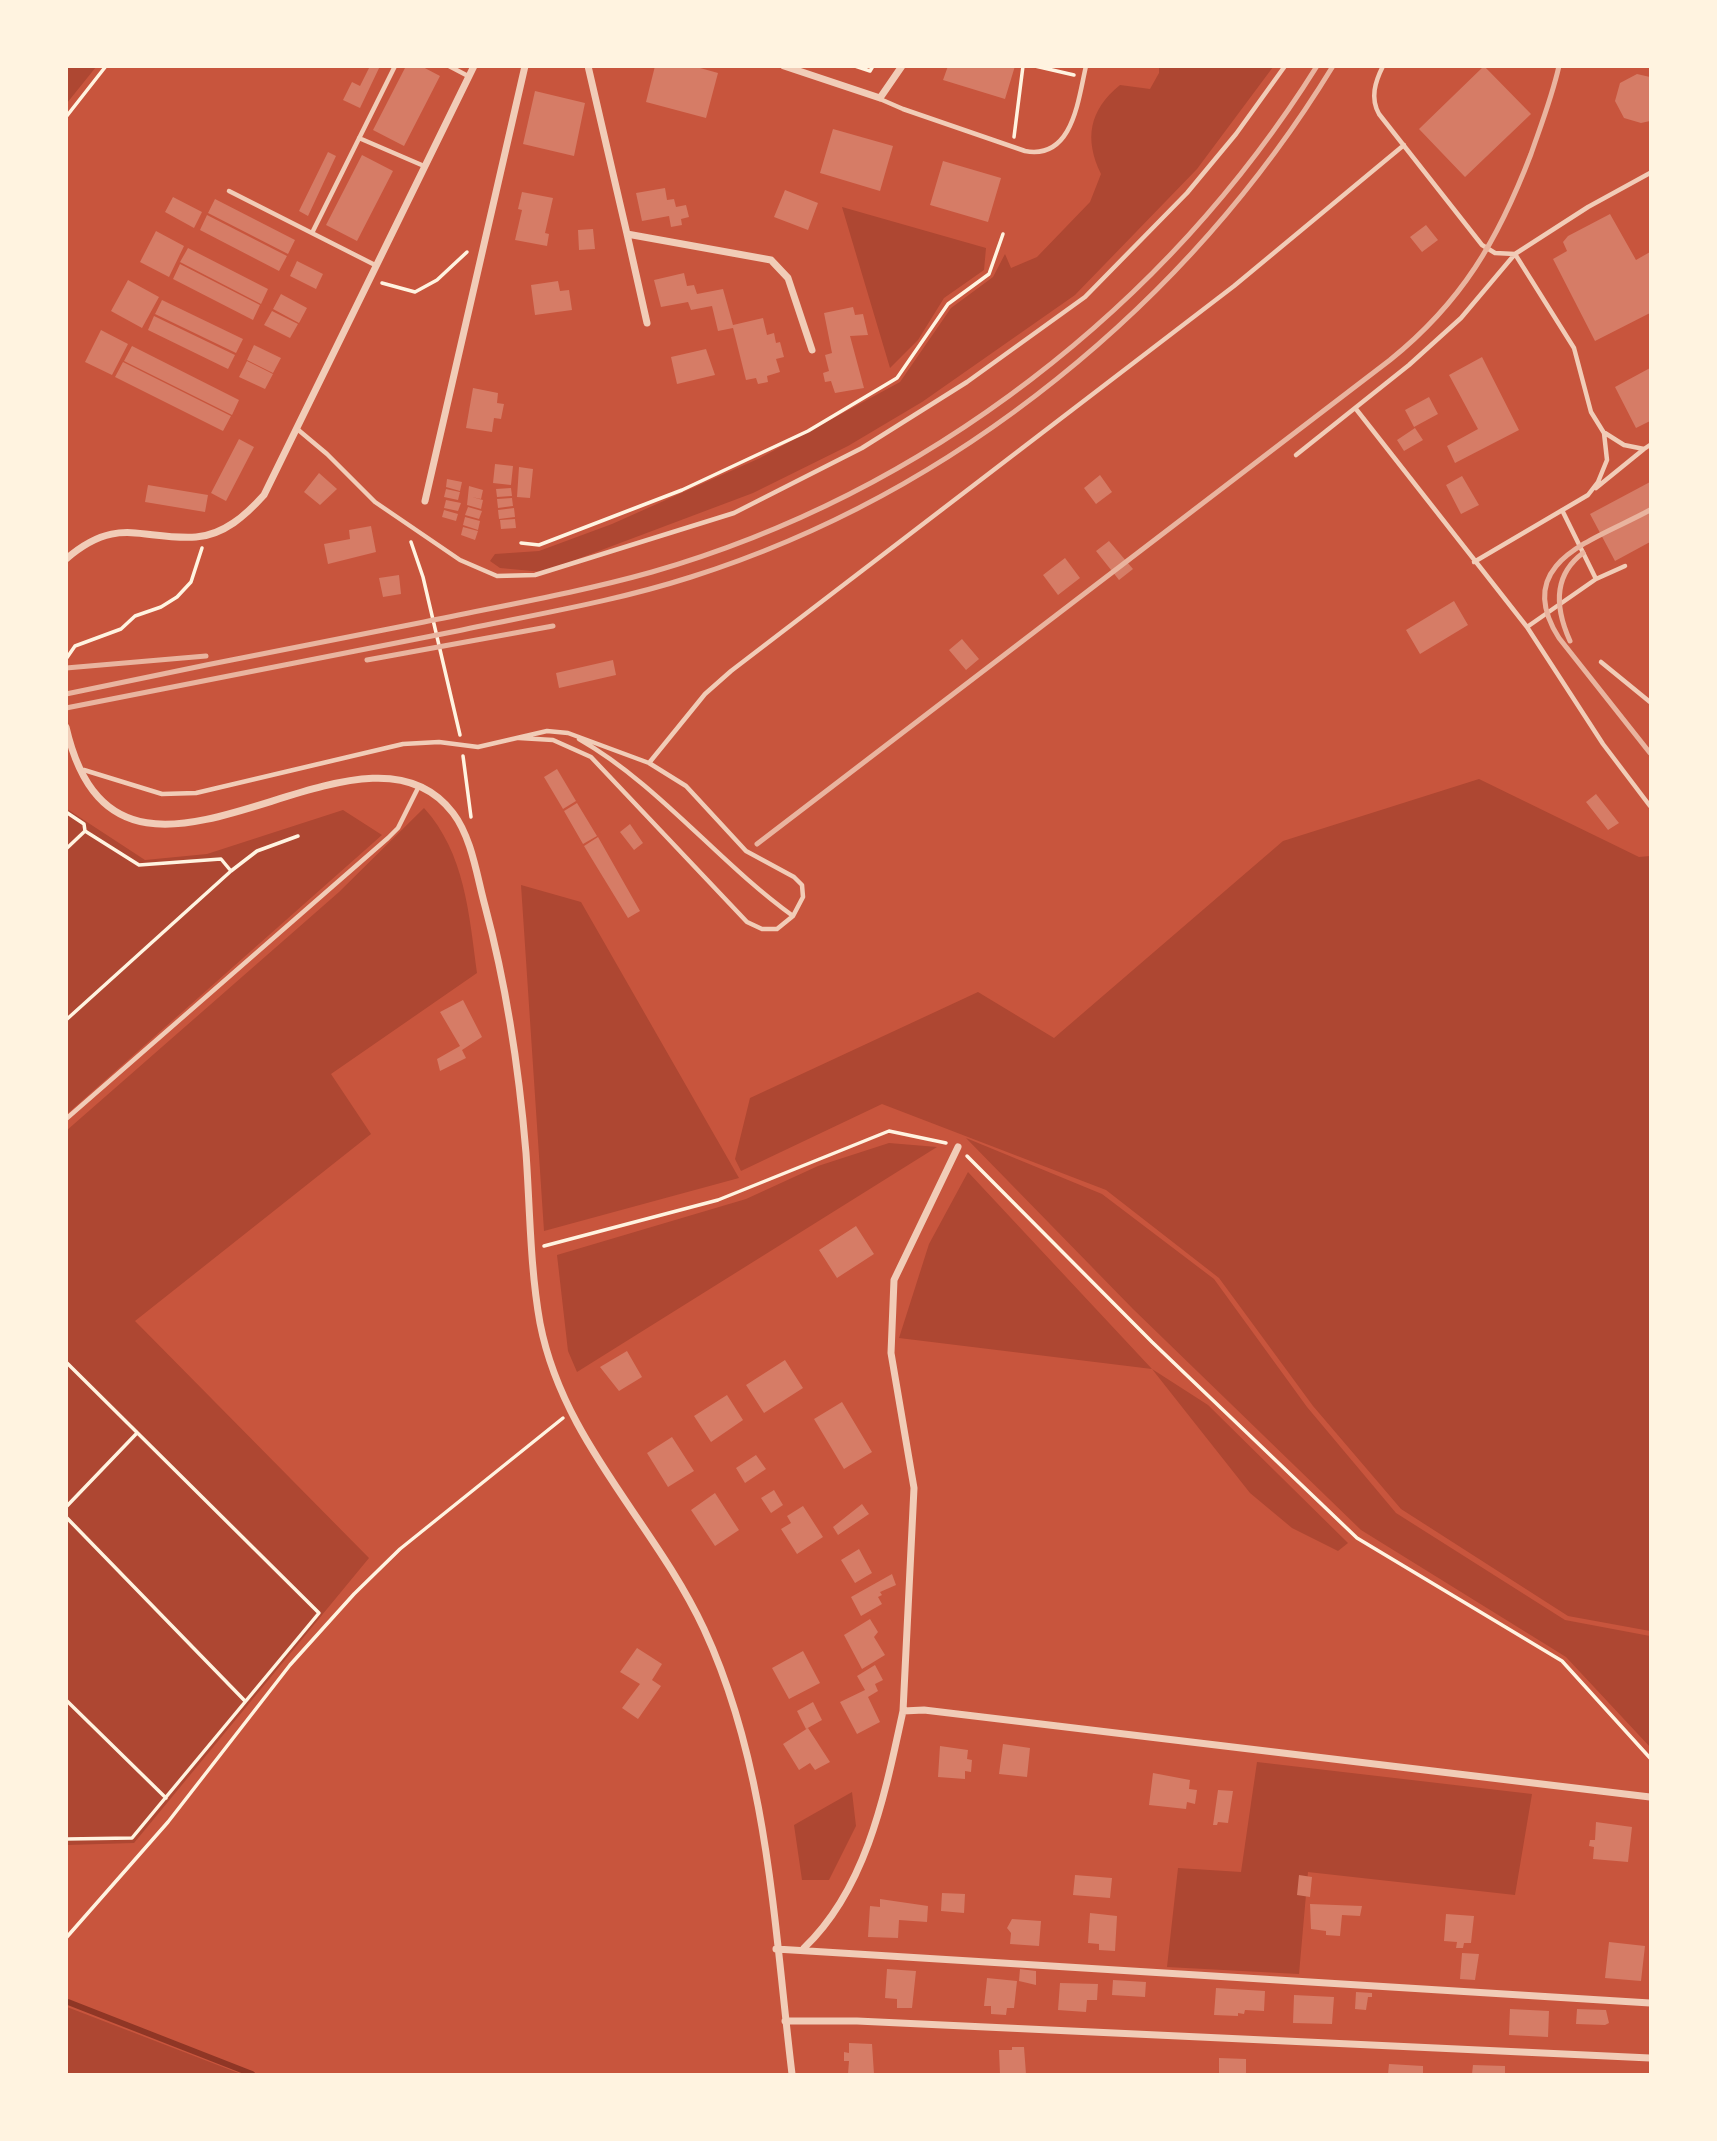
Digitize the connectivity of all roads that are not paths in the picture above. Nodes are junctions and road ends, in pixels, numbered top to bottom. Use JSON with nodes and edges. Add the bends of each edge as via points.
{"nodes":[{"id":1,"x":395,"y":66,"type":"edge"},
{"id":2,"x":449,"y":66,"type":"edge"},
{"id":3,"x":474,"y":66,"type":"edge"},
{"id":4,"x":525,"y":66,"type":"edge"},
{"id":5,"x":588,"y":66,"type":"edge"},
{"id":6,"x":785,"y":66,"type":"edge"},
{"id":7,"x":902,"y":66,"type":"edge"},
{"id":8,"x":1086,"y":66,"type":"edge"},
{"id":9,"x":1284,"y":66,"type":"edge"},
{"id":10,"x":1383,"y":66,"type":"edge"},
{"id":11,"x":469,"y":77,"type":"junction"},
{"id":12,"x":880,"y":98,"type":"junction"},
{"id":13,"x":359,"y":138,"type":"junction"},
{"id":14,"x":1404,"y":145,"type":"junction"},
{"id":15,"x":425,"y":166,"type":"junction"},
{"id":16,"x":1650,"y":173,"type":"edge"},
{"id":17,"x":229,"y":191,"type":"dead end"},
{"id":18,"x":312,"y":233,"type":"junction"},
{"id":19,"x":627,"y":234,"type":"junction"},
{"id":20,"x":1515,"y":254,"type":"junction"},
{"id":21,"x":377,"y":266,"type":"junction"},
{"id":22,"x":647,"y":323,"type":"dead end"},
{"id":23,"x":812,"y":350,"type":"dead end"},
{"id":24,"x":1356,"y":409,"type":"junction"},
{"id":25,"x":295,"y":428,"type":"junction"},
{"id":26,"x":1604,"y":433,"type":"junction"},
{"id":27,"x":1650,"y":445,"type":"edge"},
{"id":28,"x":1644,"y":449,"type":"junction"},
{"id":29,"x":1296,"y":454,"type":"dead end"},
{"id":30,"x":1588,"y":495,"type":"junction"},
{"id":31,"x":425,"y":501,"type":"dead end"},
{"id":32,"x":1562,"y":510,"type":"junction"},
{"id":33,"x":66,"y":559,"type":"edge"},
{"id":34,"x":1474,"y":562,"type":"junction"},
{"id":35,"x":1625,"y":566,"type":"dead end"},
{"id":36,"x":1596,"y":579,"type":"junction"},
{"id":37,"x":1527,"y":628,"type":"junction"},
{"id":38,"x":1601,"y":662,"type":"dead end"},
{"id":39,"x":1650,"y":702,"type":"edge"},
{"id":40,"x":66,"y":727,"type":"edge"},
{"id":41,"x":568,"y":733,"type":"junction"},
{"id":42,"x":511,"y":738,"type":"junction"},
{"id":43,"x":649,"y":763,"type":"junction"},
{"id":44,"x":83,"y":770,"type":"junction"},
{"id":45,"x":419,"y":786,"type":"junction"},
{"id":46,"x":1650,"y":806,"type":"edge"},
{"id":47,"x":793,"y":916,"type":"junction"},
{"id":48,"x":66,"y":1119,"type":"edge"},
{"id":49,"x":958,"y":1147,"type":"road end"},
{"id":50,"x":903,"y":1711,"type":"junction"},
{"id":51,"x":1650,"y":1797,"type":"edge"},
{"id":52,"x":804,"y":1948,"type":"junction"},
{"id":53,"x":776,"y":1949,"type":"junction"},
{"id":54,"x":1650,"y":2003,"type":"edge"},
{"id":55,"x":785,"y":2021,"type":"junction"},
{"id":56,"x":1650,"y":2058,"type":"edge"},
{"id":57,"x":792,"y":2074,"type":"edge"}],
"edges":[{"from":1,"to":13,"type":"lane"},
{"from":2,"to":11,"type":"lane"},
{"from":3,"to":11,"type":"street"},
{"from":4,"to":31,"type":"street"},
{"from":5,"to":19,"type":"street"},
{"from":6,"to":12,"type":"street"},
{"from":7,"to":12,"type":"street"},
{"from":8,"to":12,"type":"lane","via":[[1073,125],[1052,149],[1035,153],[903,110]]},
{"from":9,"to":25,"type":"lane","via":[[1236,134],[1186,193],[1085,297],[967,382],[862,448],[734,513],[535,575],[485,572],[375,502]]},
{"from":10,"to":14,"type":"lane","via":[[1373,99]]},
{"from":11,"to":15,"type":"street"},
{"from":13,"to":15,"type":"lane"},
{"from":13,"to":18,"type":"lane"},
{"from":14,"to":20,"type":"lane","via":[[1482,245],[1495,253]]},
{"from":14,"to":43,"type":"lane","via":[[1234,286],[731,671],[705,694]]},
{"from":15,"to":21,"type":"street"},
{"from":16,"to":20,"type":"lane"},
{"from":17,"to":18,"type":"lane"},
{"from":18,"to":21,"type":"lane"},
{"from":19,"to":22,"type":"street"},
{"from":19,"to":23,"type":"street","via":[[771,260],[788,278]]},
{"from":20,"to":24,"type":"lane","via":[[1461,318]]},
{"from":20,"to":26,"type":"lane","via":[[1574,348],[1591,412]]},
{"from":21,"to":25,"type":"street"},
{"from":24,"to":29,"type":"lane"},
{"from":24,"to":34,"type":"lane"},
{"from":25,"to":33,"type":"street","via":[[264,495],[232,524],[197,537],[124,531],[87,543]]},
{"from":26,"to":28,"type":"lane","via":[[1624,445]]},
{"from":26,"to":30,"type":"lane","via":[[1607,460]]},
{"from":27,"to":28,"type":"lane"},
{"from":28,"to":30,"type":"lane"},
{"from":30,"to":32,"type":"lane"},
{"from":32,"to":34,"type":"lane"},
{"from":32,"to":36,"type":"lane"},
{"from":34,"to":37,"type":"lane"},
{"from":35,"to":36,"type":"lane"},
{"from":36,"to":37,"type":"lane"},
{"from":37,"to":46,"type":"lane"},
{"from":38,"to":39,"type":"lane"},
{"from":40,"to":44,"type":"street"},
{"from":41,"to":42,"type":"lane","via":[[547,731]]},
{"from":41,"to":43,"type":"lane"},
{"from":41,"to":47,"type":"lane","via":[[634,779]]},
{"from":42,"to":44,"type":"lane","via":[[478,747],[403,744],[196,793],[162,794]]},
{"from":42,"to":47,"type":"lane","via":[[552,740],[591,757],[747,922],[777,929]]},
{"from":43,"to":47,"type":"lane","via":[[686,786],[746,851],[802,885],[803,897]]},
{"from":44,"to":45,"type":"street","via":[[111,807],[136,821],[164,826],[368,778],[391,777]]},
{"from":45,"to":48,"type":"lane","via":[[388,838]]},
{"from":45,"to":53,"type":"street","via":[[452,813],[464,836],[490,925],[514,1036],[535,1288],[546,1347],[570,1413],[606,1475],[665,1558],[701,1622],[724,1676],[755,1787]]},
{"from":49,"to":50,"type":"street","via":[[894,1280],[891,1353],[914,1488]]},
{"from":50,"to":51,"type":"street"},
{"from":50,"to":52,"type":"street","via":[[886,1791],[867,1849],[834,1911]]},
{"from":52,"to":53,"type":"street"},
{"from":52,"to":54,"type":"street"},
{"from":53,"to":55,"type":"street"},
{"from":55,"to":56,"type":"street"},
{"from":55,"to":57,"type":"street"}]}
